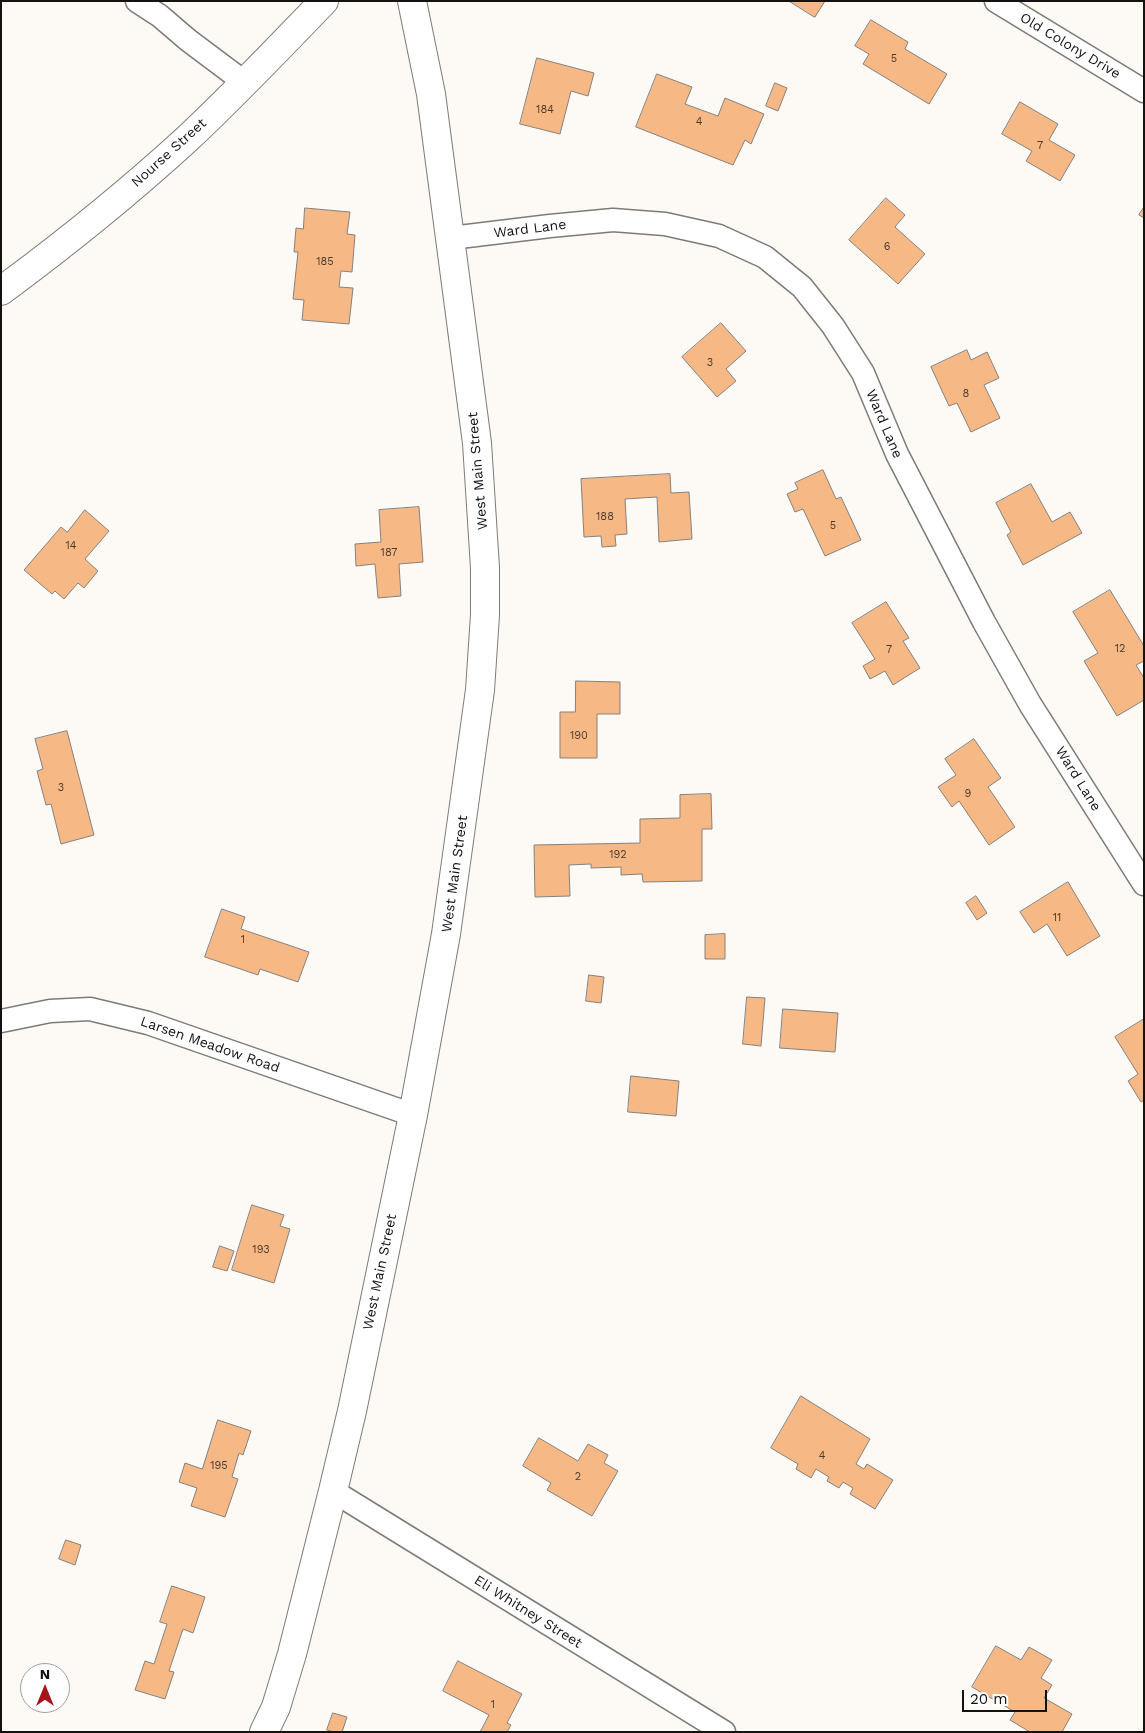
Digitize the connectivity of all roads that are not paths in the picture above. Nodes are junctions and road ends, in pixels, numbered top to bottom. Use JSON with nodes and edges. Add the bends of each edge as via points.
{"nodes":[{"id":1,"x":137,"y":1,"type":"edge"},
{"id":2,"x":324,"y":1,"type":"edge"},
{"id":3,"x":412,"y":1,"type":"edge"},
{"id":4,"x":996,"y":1,"type":"edge"},
{"id":5,"x":244,"y":82,"type":"junction"},
{"id":6,"x":1144,"y":91,"type":"edge"},
{"id":7,"x":451,"y":238,"type":"junction"},
{"id":8,"x":1,"y":291,"type":"edge"},
{"id":9,"x":1144,"y":884,"type":"edge"},
{"id":10,"x":1,"y":1021,"type":"edge"},
{"id":11,"x":413,"y":1115,"type":"junction"},
{"id":12,"x":333,"y":1491,"type":"junction"},
{"id":13,"x":264,"y":1732,"type":"edge"},
{"id":14,"x":724,"y":1732,"type":"edge"}],
"edges":[{"from":1,"to":5,"type":"street"},
{"from":2,"to":5,"type":"street","name":"Nourse Street"},
{"from":3,"to":7,"type":"street","name":"West Main Street","via":[[431,94]]},
{"from":4,"to":6,"type":"street","name":"Old Colony Drive"},
{"from":5,"to":8,"type":"street","name":"Nourse Street","via":[[140,180]]},
{"from":7,"to":9,"type":"street","name":"Ward Lane","via":[[613,220],[665,224],[719,236],[765,257],[802,287],[833,326],[863,374],[897,454],[984,622],[1030,704]]},
{"from":7,"to":11,"type":"street","name":"West Main Street","via":[[477,443],[485,559],[485,616],[480,690],[446,934]]},
{"from":10,"to":11,"type":"street","name":"Larsen Meadow Road","via":[[50,1010],[90,1009],[148,1023]]},
{"from":11,"to":12,"type":"street","name":"West Main Street"},
{"from":12,"to":13,"type":"street","name":"West Main Street","via":[[292,1654],[276,1707]]},
{"from":12,"to":14,"type":"street","name":"Eli Whitney Street"}]}
